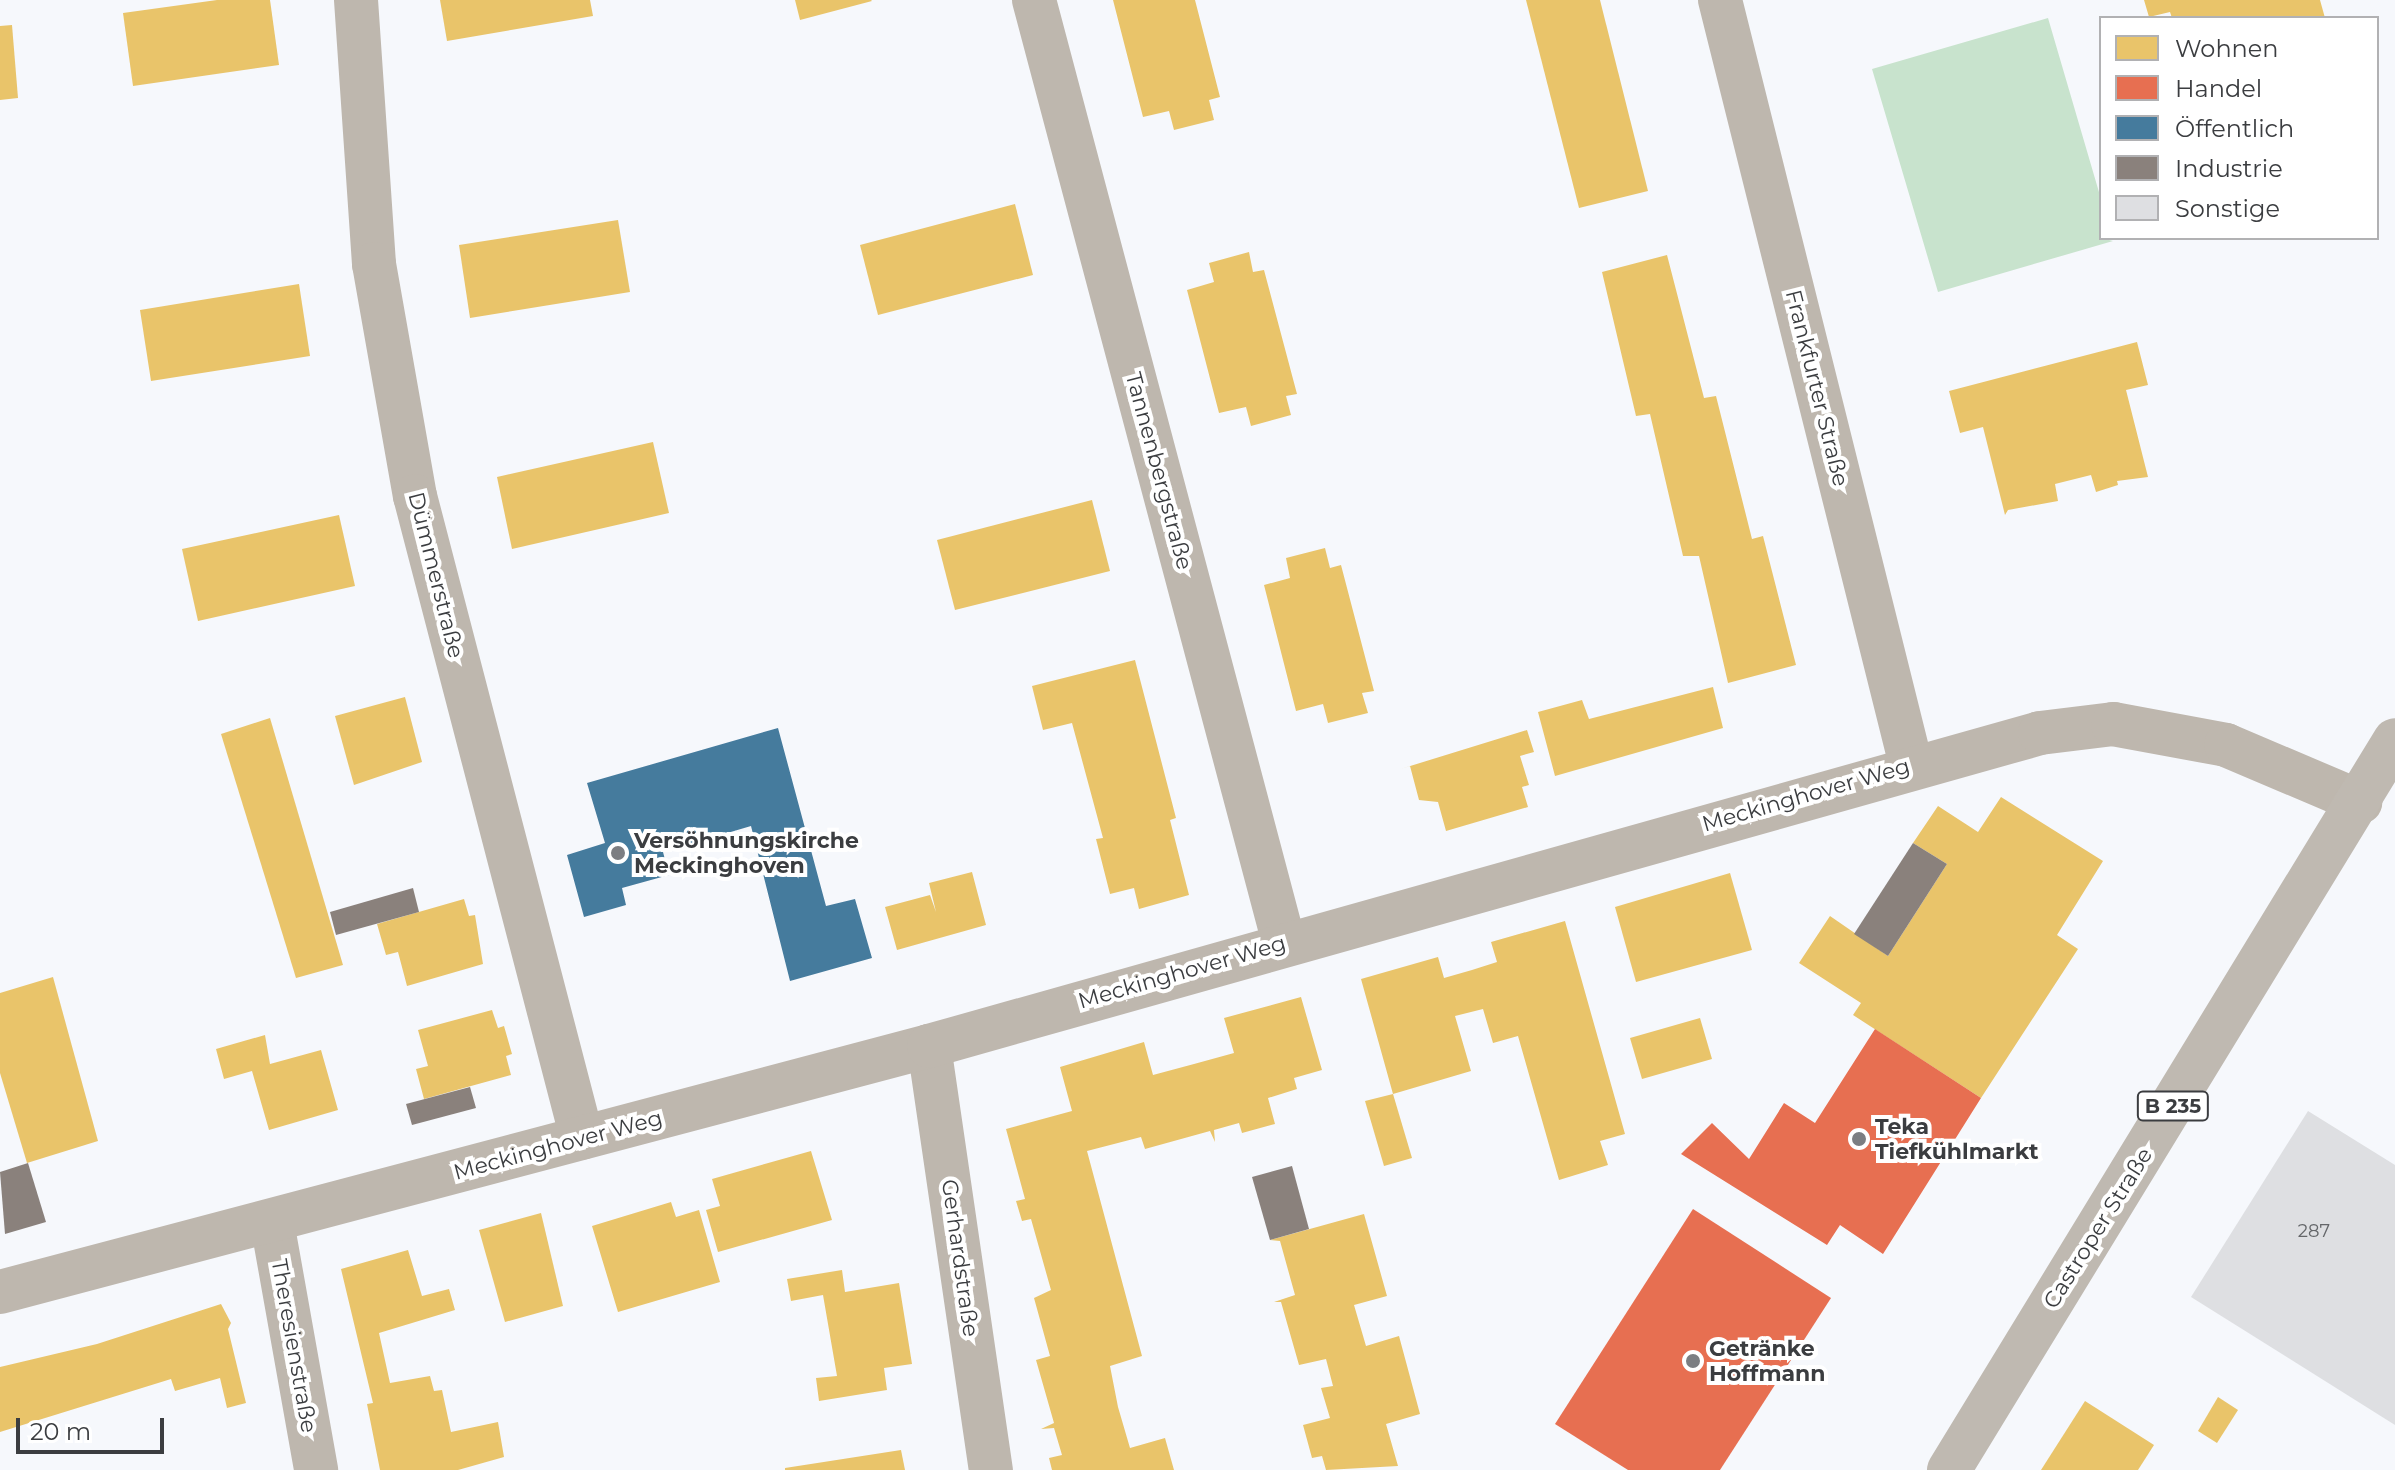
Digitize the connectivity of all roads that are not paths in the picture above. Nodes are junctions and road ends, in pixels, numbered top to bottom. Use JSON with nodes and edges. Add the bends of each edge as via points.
{"nodes":[{"id":1,"x":356,"y":0,"type":"edge"},
{"id":2,"x":1034,"y":0,"type":"edge"},
{"id":3,"x":1732,"y":3,"type":"edge"},
{"id":4,"x":2395,"y":740,"type":"edge"},
{"id":5,"x":1911,"y":765,"type":"junction"},
{"id":6,"x":2360,"y":802,"type":"junction"},
{"id":7,"x":1284,"y":943,"type":"junction"},
{"id":8,"x":929,"y":1046,"type":"junction"},
{"id":9,"x":582,"y":1138,"type":"junction"},
{"id":10,"x":272,"y":1222,"type":"junction"},
{"id":11,"x":0,"y":1292,"type":"edge"},
{"id":12,"x":316,"y":1470,"type":"edge"},
{"id":13,"x":991,"y":1470,"type":"edge"},
{"id":14,"x":1949,"y":1470,"type":"edge"}],
"edges":[{"from":1,"to":9,"type":"street","name":"Dümmerstraße","via":[[374,264],[415,496]]},
{"from":2,"to":7,"type":"street","name":"Tannenbergstraße"},
{"from":3,"to":5,"type":"street","name":"Frankfurter Straße"},
{"from":4,"to":6,"type":"main road","name":"Castroper Straße","number":"B 235"},
{"from":5,"to":6,"type":"street","name":"Meckinghover Weg","via":[[2040,733],[2113,724],[2226,745]]},
{"from":5,"to":7,"type":"street","name":"Meckinghover Weg"},
{"from":6,"to":14,"type":"main road","name":"Castroper Straße","number":"B 235"},
{"from":7,"to":8,"type":"street","name":"Meckinghover Weg"},
{"from":8,"to":9,"type":"street","name":"Meckinghover Weg"},
{"from":8,"to":13,"type":"street","name":"Gerhardstraße"},
{"from":9,"to":10,"type":"street","name":"Meckinghover Weg"},
{"from":10,"to":11,"type":"street","name":"Meckinghover Weg"},
{"from":10,"to":12,"type":"street","name":"Theresienstraße"}]}
